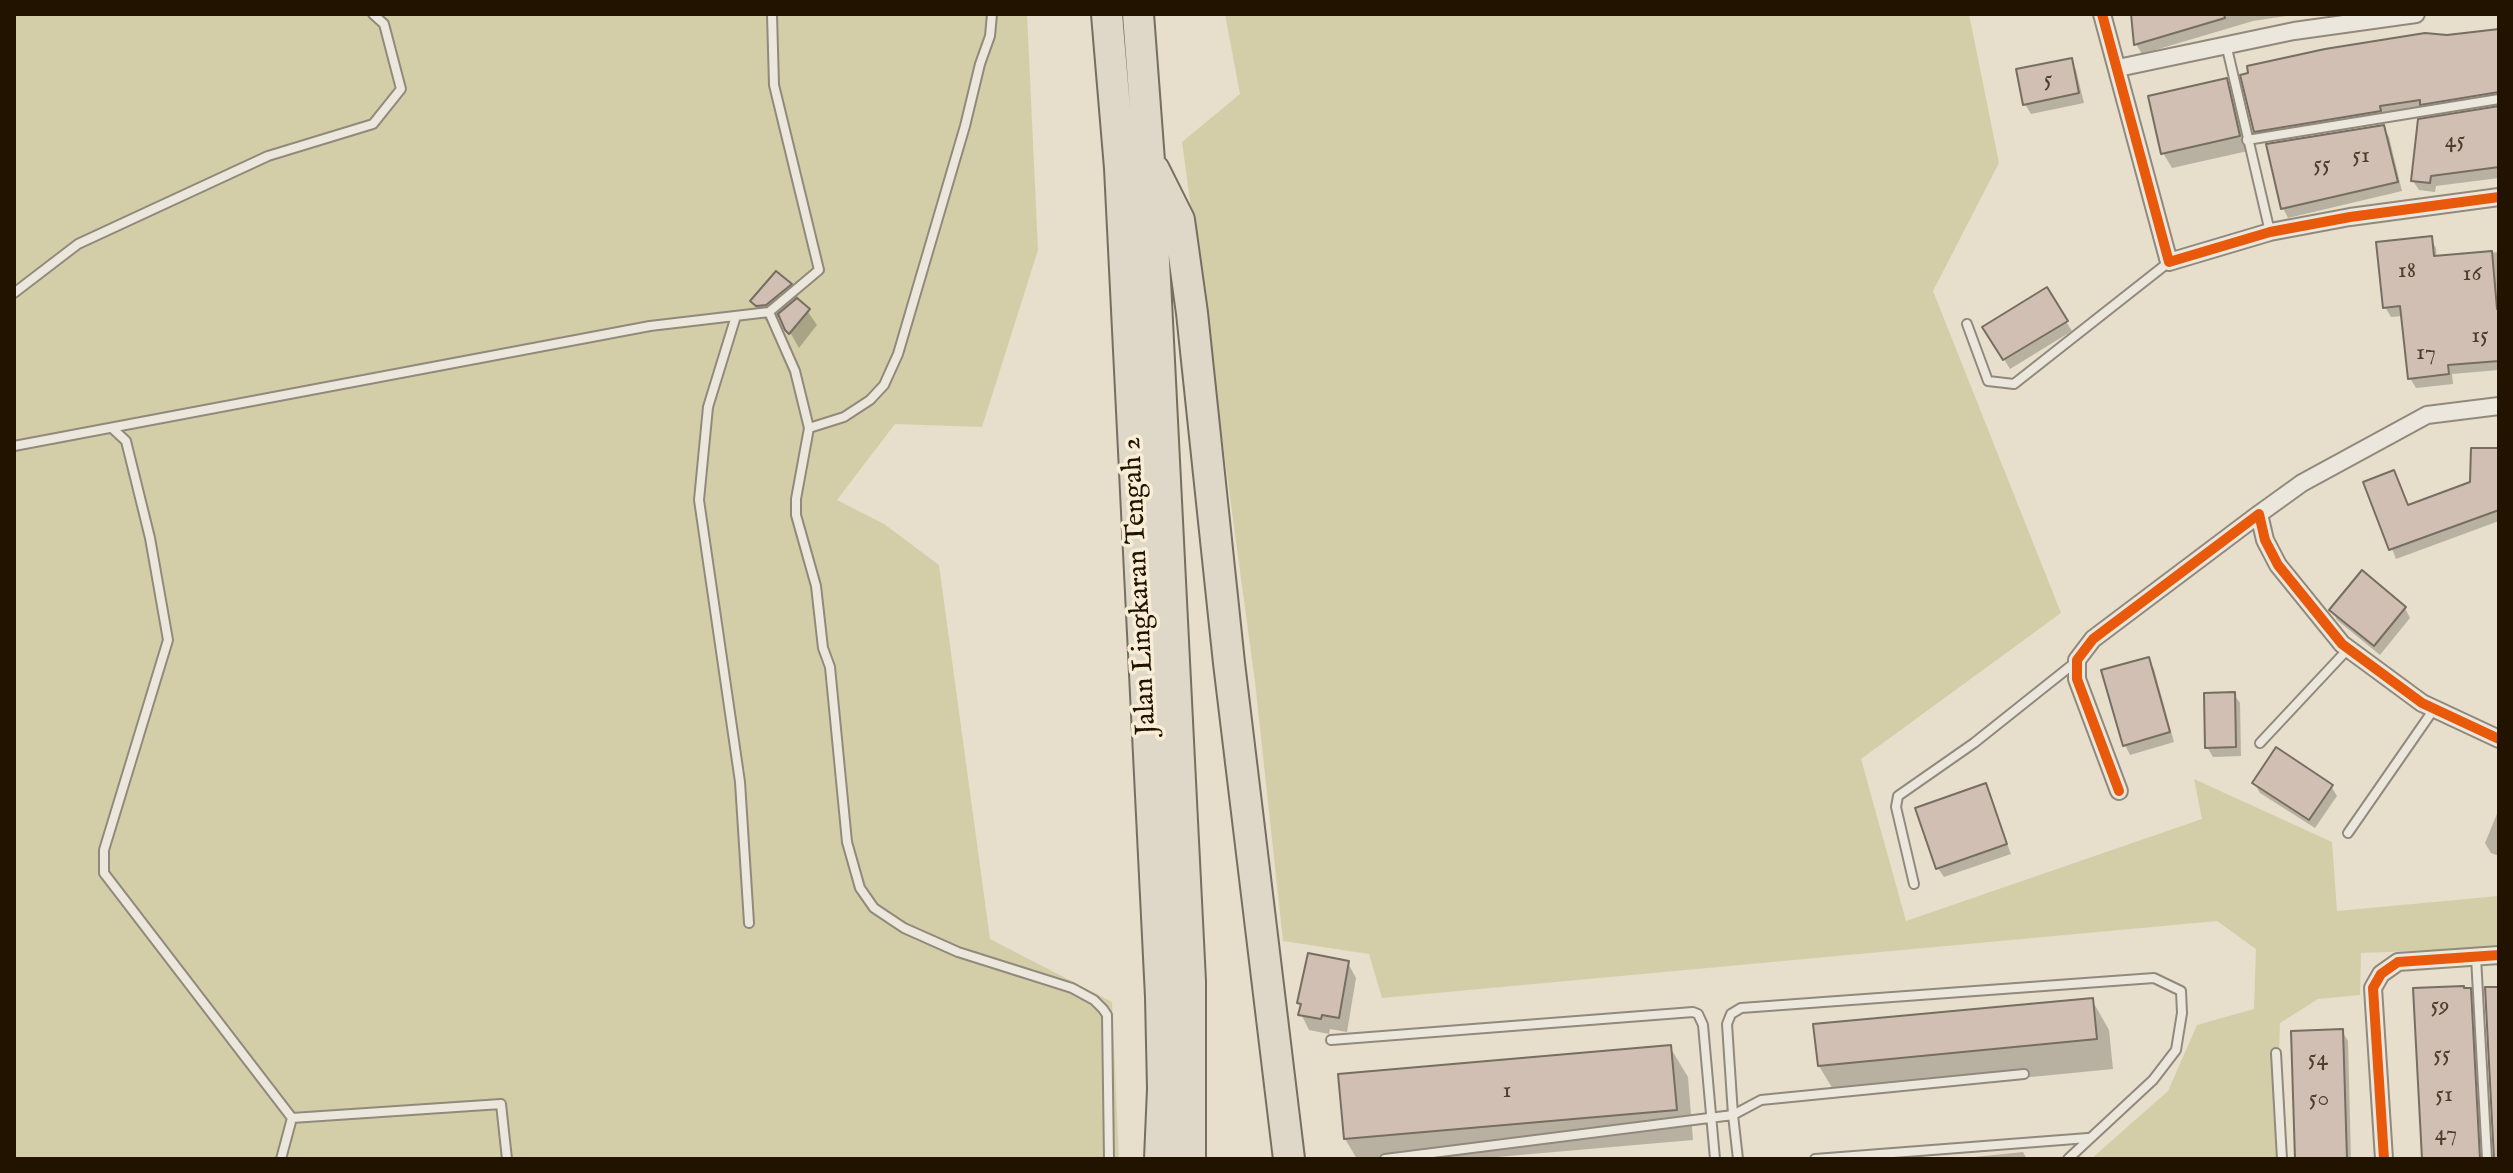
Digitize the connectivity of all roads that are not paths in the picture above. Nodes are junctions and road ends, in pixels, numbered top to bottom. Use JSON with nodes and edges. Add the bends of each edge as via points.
{"nodes":[{"id":1,"x":373,"y":14,"type":"edge"},
{"id":2,"x":772,"y":14,"type":"edge"},
{"id":3,"x":992,"y":14,"type":"edge"},
{"id":4,"x":1107,"y":14,"type":"edge"},
{"id":5,"x":1138,"y":14,"type":"edge"},
{"id":6,"x":2102,"y":14,"type":"edge"},
{"id":7,"x":2416,"y":14,"type":"edge"},
{"id":8,"x":2226,"y":44,"type":"junction"},
{"id":9,"x":2118,"y":68,"type":"junction"},
{"id":10,"x":2499,"y":99,"type":"edge"},
{"id":11,"x":2247,"y":140,"type":"junction"},
{"id":12,"x":1149,"y":161,"type":"junction"},
{"id":13,"x":2499,"y":197,"type":"edge"},
{"id":14,"x":2270,"y":232,"type":"junction"},
{"id":15,"x":2169,"y":262,"type":"junction"},
{"id":16,"x":14,"y":293,"type":"edge"},
{"id":17,"x":769,"y":312,"type":"junction"},
{"id":18,"x":736,"y":316,"type":"junction"},
{"id":19,"x":1967,"y":324,"type":"dead end"},
{"id":20,"x":2499,"y":406,"type":"edge"},
{"id":21,"x":112,"y":428,"type":"junction"},
{"id":22,"x":809,"y":428,"type":"junction"},
{"id":23,"x":14,"y":446,"type":"edge"},
{"id":24,"x":2259,"y":514,"type":"junction"},
{"id":25,"x":2348,"y":649,"type":"junction"},
{"id":26,"x":2077,"y":660,"type":"junction"},
{"id":27,"x":2434,"y":708,"type":"junction"},
{"id":28,"x":2499,"y":739,"type":"edge"},
{"id":29,"x":2260,"y":743,"type":"dead end"},
{"id":30,"x":2119,"y":791,"type":"dead end"},
{"id":31,"x":2348,"y":833,"type":"dead end"},
{"id":32,"x":1914,"y":884,"type":"dead end"},
{"id":33,"x":749,"y":923,"type":"dead end"},
{"id":34,"x":2499,"y":955,"type":"edge"},
{"id":35,"x":2476,"y":957,"type":"junction"},
{"id":36,"x":1331,"y":1040,"type":"dead end"},
{"id":37,"x":2276,"y":1053,"type":"dead end"},
{"id":38,"x":2024,"y":1074,"type":"dead end"},
{"id":39,"x":1177,"y":1084,"type":"junction"},
{"id":40,"x":1733,"y":1115,"type":"junction"},
{"id":41,"x":292,"y":1118,"type":"junction"},
{"id":42,"x":1711,"y":1119,"type":"junction"},
{"id":43,"x":2089,"y":1138,"type":"junction"},
{"id":44,"x":281,"y":1159,"type":"edge"},
{"id":45,"x":507,"y":1159,"type":"edge"},
{"id":46,"x":1109,"y":1159,"type":"edge"},
{"id":47,"x":1160,"y":1159,"type":"edge"},
{"id":48,"x":1190,"y":1159,"type":"edge"},
{"id":49,"x":1289,"y":1159,"type":"edge"},
{"id":50,"x":1385,"y":1159,"type":"edge"},
{"id":51,"x":1715,"y":1159,"type":"edge"},
{"id":52,"x":1738,"y":1159,"type":"edge"},
{"id":53,"x":1815,"y":1159,"type":"edge"},
{"id":54,"x":2068,"y":1159,"type":"edge"},
{"id":55,"x":2282,"y":1159,"type":"edge"},
{"id":56,"x":2384,"y":1159,"type":"edge"},
{"id":57,"x":2487,"y":1159,"type":"edge"}],
"edges":[{"from":1,"to":16,"type":"lane","via":[[384,24],[401,89],[373,124],[268,156],[78,244]]},
{"from":2,"to":17,"type":"lane","via":[[774,85],[819,270]]},
{"from":3,"to":22,"type":"lane","via":[[930,249],[884,385],[844,417]]},
{"from":4,"to":39,"type":"highway","name":"Jalan Lingkaran Tengah 2","via":[[1120,168],[1161,997]]},
{"from":5,"to":12,"type":"highway","name":"Jalan Lingkaran Tengah 2"},
{"from":6,"to":9,"type":"street"},
{"from":7,"to":8,"type":"street"},
{"from":8,"to":9,"type":"street"},
{"from":8,"to":11,"type":"lane"},
{"from":9,"to":15,"type":"street"},
{"from":10,"to":11,"type":"lane"},
{"from":11,"to":14,"type":"lane"},
{"from":12,"to":39,"type":"highway","name":"Jalan Lingkaran Tengah 2","via":[[1190,981]]},
{"from":12,"to":49,"type":"highway","via":[[1179,220],[1184,251]]},
{"from":13,"to":14,"type":"street"},
{"from":14,"to":15,"type":"street"},
{"from":15,"to":19,"type":"lane","via":[[2014,384],[1988,381]]},
{"from":17,"to":18,"type":"lane"},
{"from":17,"to":22,"type":"lane","via":[[795,371]]},
{"from":18,"to":21,"type":"lane","via":[[650,326]]},
{"from":18,"to":33,"type":"lane","via":[[708,407],[699,500],[740,782]]},
{"from":20,"to":24,"type":"street","via":[[2427,415],[2302,483]]},
{"from":21,"to":23,"type":"lane"},
{"from":21,"to":41,"type":"lane","via":[[126,441],[168,640],[104,850],[104,873]]},
{"from":22,"to":46,"type":"lane","via":[[796,515],[816,586],[830,667],[847,842],[860,888],[874,908],[904,928],[958,952],[1072,988],[1103,1009]]},
{"from":24,"to":25,"type":"street","via":[[2278,565]]},
{"from":24,"to":26,"type":"street","via":[[2093,639]]},
{"from":25,"to":27,"type":"street"},
{"from":25,"to":29,"type":"lane"},
{"from":26,"to":30,"type":"street","via":[[2077,679]]},
{"from":26,"to":32,"type":"lane","via":[[1898,796]]},
{"from":27,"to":28,"type":"street"},
{"from":27,"to":31,"type":"lane"},
{"from":34,"to":35,"type":"street"},
{"from":35,"to":56,"type":"street","via":[[2398,962],[2373,988]]},
{"from":35,"to":57,"type":"lane"},
{"from":36,"to":42,"type":"lane","via":[[1693,1012],[1703,1025]]},
{"from":37,"to":55,"type":"lane"},
{"from":38,"to":40,"type":"lane","via":[[1761,1100]]},
{"from":39,"to":47,"type":"highway","name":"Jalan Lingkaran Tengah 2"},
{"from":39,"to":48,"type":"highway","name":"Jalan Lingkaran Tengah 2"},
{"from":40,"to":42,"type":"lane"},
{"from":40,"to":43,"type":"lane","via":[[1727,1024],[1741,1008],[2154,978],[2181,991],[2176,1050],[2153,1080]]},
{"from":40,"to":52,"type":"lane"},
{"from":41,"to":44,"type":"lane"},
{"from":41,"to":45,"type":"lane","via":[[501,1104]]},
{"from":42,"to":50,"type":"lane"},
{"from":42,"to":51,"type":"lane"},
{"from":43,"to":53,"type":"lane"},
{"from":43,"to":54,"type":"lane"}]}
